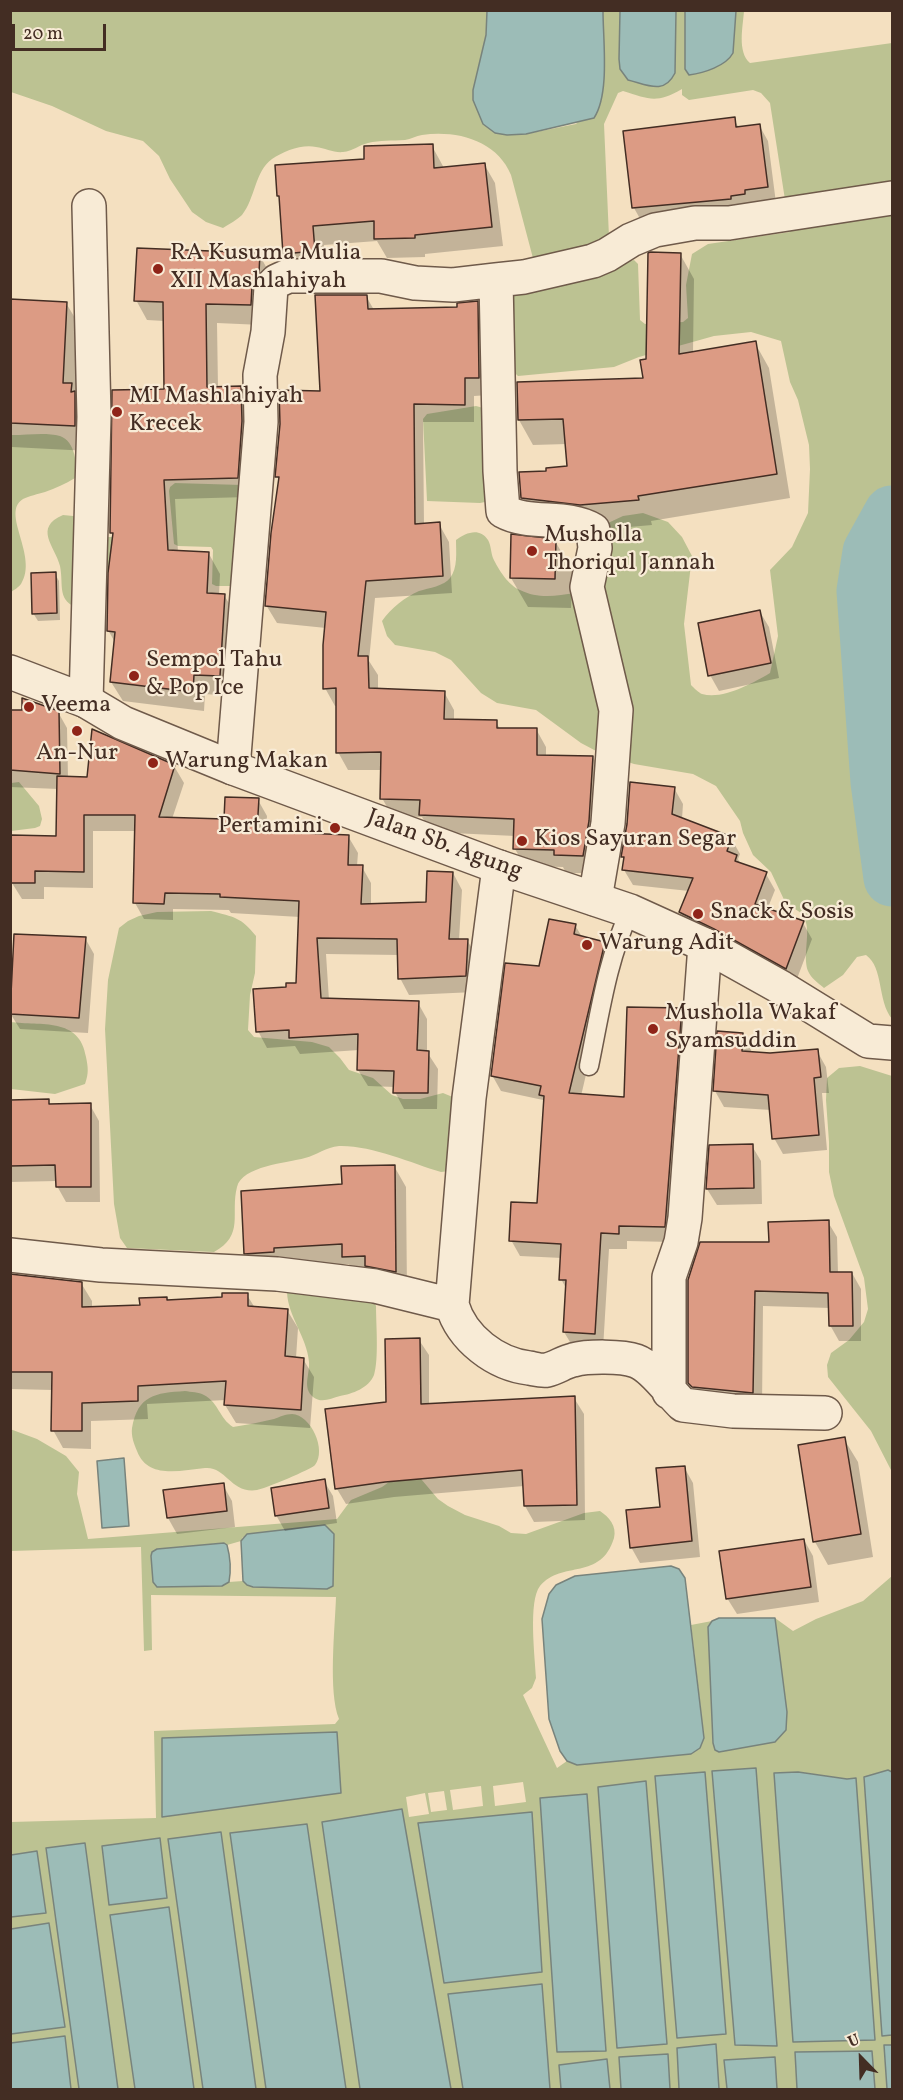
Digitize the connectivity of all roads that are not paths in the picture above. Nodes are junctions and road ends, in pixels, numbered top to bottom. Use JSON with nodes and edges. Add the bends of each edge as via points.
{"nodes":[{"id":1,"x":892,"y":198,"type":"edge"},
{"id":2,"x":88,"y":206,"type":"dead end"},
{"id":3,"x":496,"y":280,"type":"junction"},
{"id":4,"x":10,"y":672,"type":"edge"},
{"id":5,"x":86,"y":701,"type":"junction"},
{"id":6,"x":233,"y":768,"type":"junction"},
{"id":7,"x":499,"y":867,"type":"junction"},
{"id":8,"x":595,"y":899,"type":"junction"},
{"id":9,"x":630,"y":911,"type":"junction"},
{"id":10,"x":705,"y":945,"type":"junction"},
{"id":11,"x":880,"y":1042,"type":"edge"},
{"id":12,"x":589,"y":1066,"type":"dead end"},
{"id":13,"x":10,"y":1255,"type":"edge"},
{"id":14,"x":452,"y":1305,"type":"junction"},
{"id":15,"x":669,"y":1392,"type":"junction"},
{"id":16,"x":825,"y":1413,"type":"dead end"}],
"edges":[{"from":1,"to":3,"type":"street","via":[[655,230],[600,258]]},
{"from":2,"to":5,"type":"street","via":[[94,417]]},
{"from":3,"to":6,"type":"street","via":[[453,285],[381,276],[288,276],[271,287],[260,375],[261,422]]},
{"from":3,"to":8,"type":"street","via":[[503,511],[582,524],[593,530],[595,548],[587,587],[616,710],[608,823]]},
{"from":4,"to":5,"type":"street","name":"Jalan Sb. Agung"},
{"from":5,"to":6,"type":"street","name":"Jalan Sb. Agung","via":[[123,723]]},
{"from":6,"to":7,"type":"street","name":"Jalan Sb. Agung"},
{"from":7,"to":8,"type":"street","name":"Jalan Sb. Agung"},
{"from":7,"to":14,"type":"street","via":[[470,1098]]},
{"from":8,"to":9,"type":"street","name":"Jalan Sb. Agung"},
{"from":9,"to":10,"type":"street","name":"Jalan Sb. Agung"},
{"from":9,"to":12,"type":"lane","via":[[610,965]]},
{"from":10,"to":11,"type":"street","name":"Jalan Sb. Agung"},
{"from":10,"to":15,"type":"street","via":[[685,1218],[669,1277]]},
{"from":13,"to":14,"type":"street","via":[[101,1265],[277,1274],[375,1286]]},
{"from":14,"to":15,"type":"street","via":[[458,1320],[495,1358],[546,1370],[594,1356],[637,1361],[654,1373]]},
{"from":15,"to":16,"type":"street","via":[[683,1405],[733,1411]]}]}
